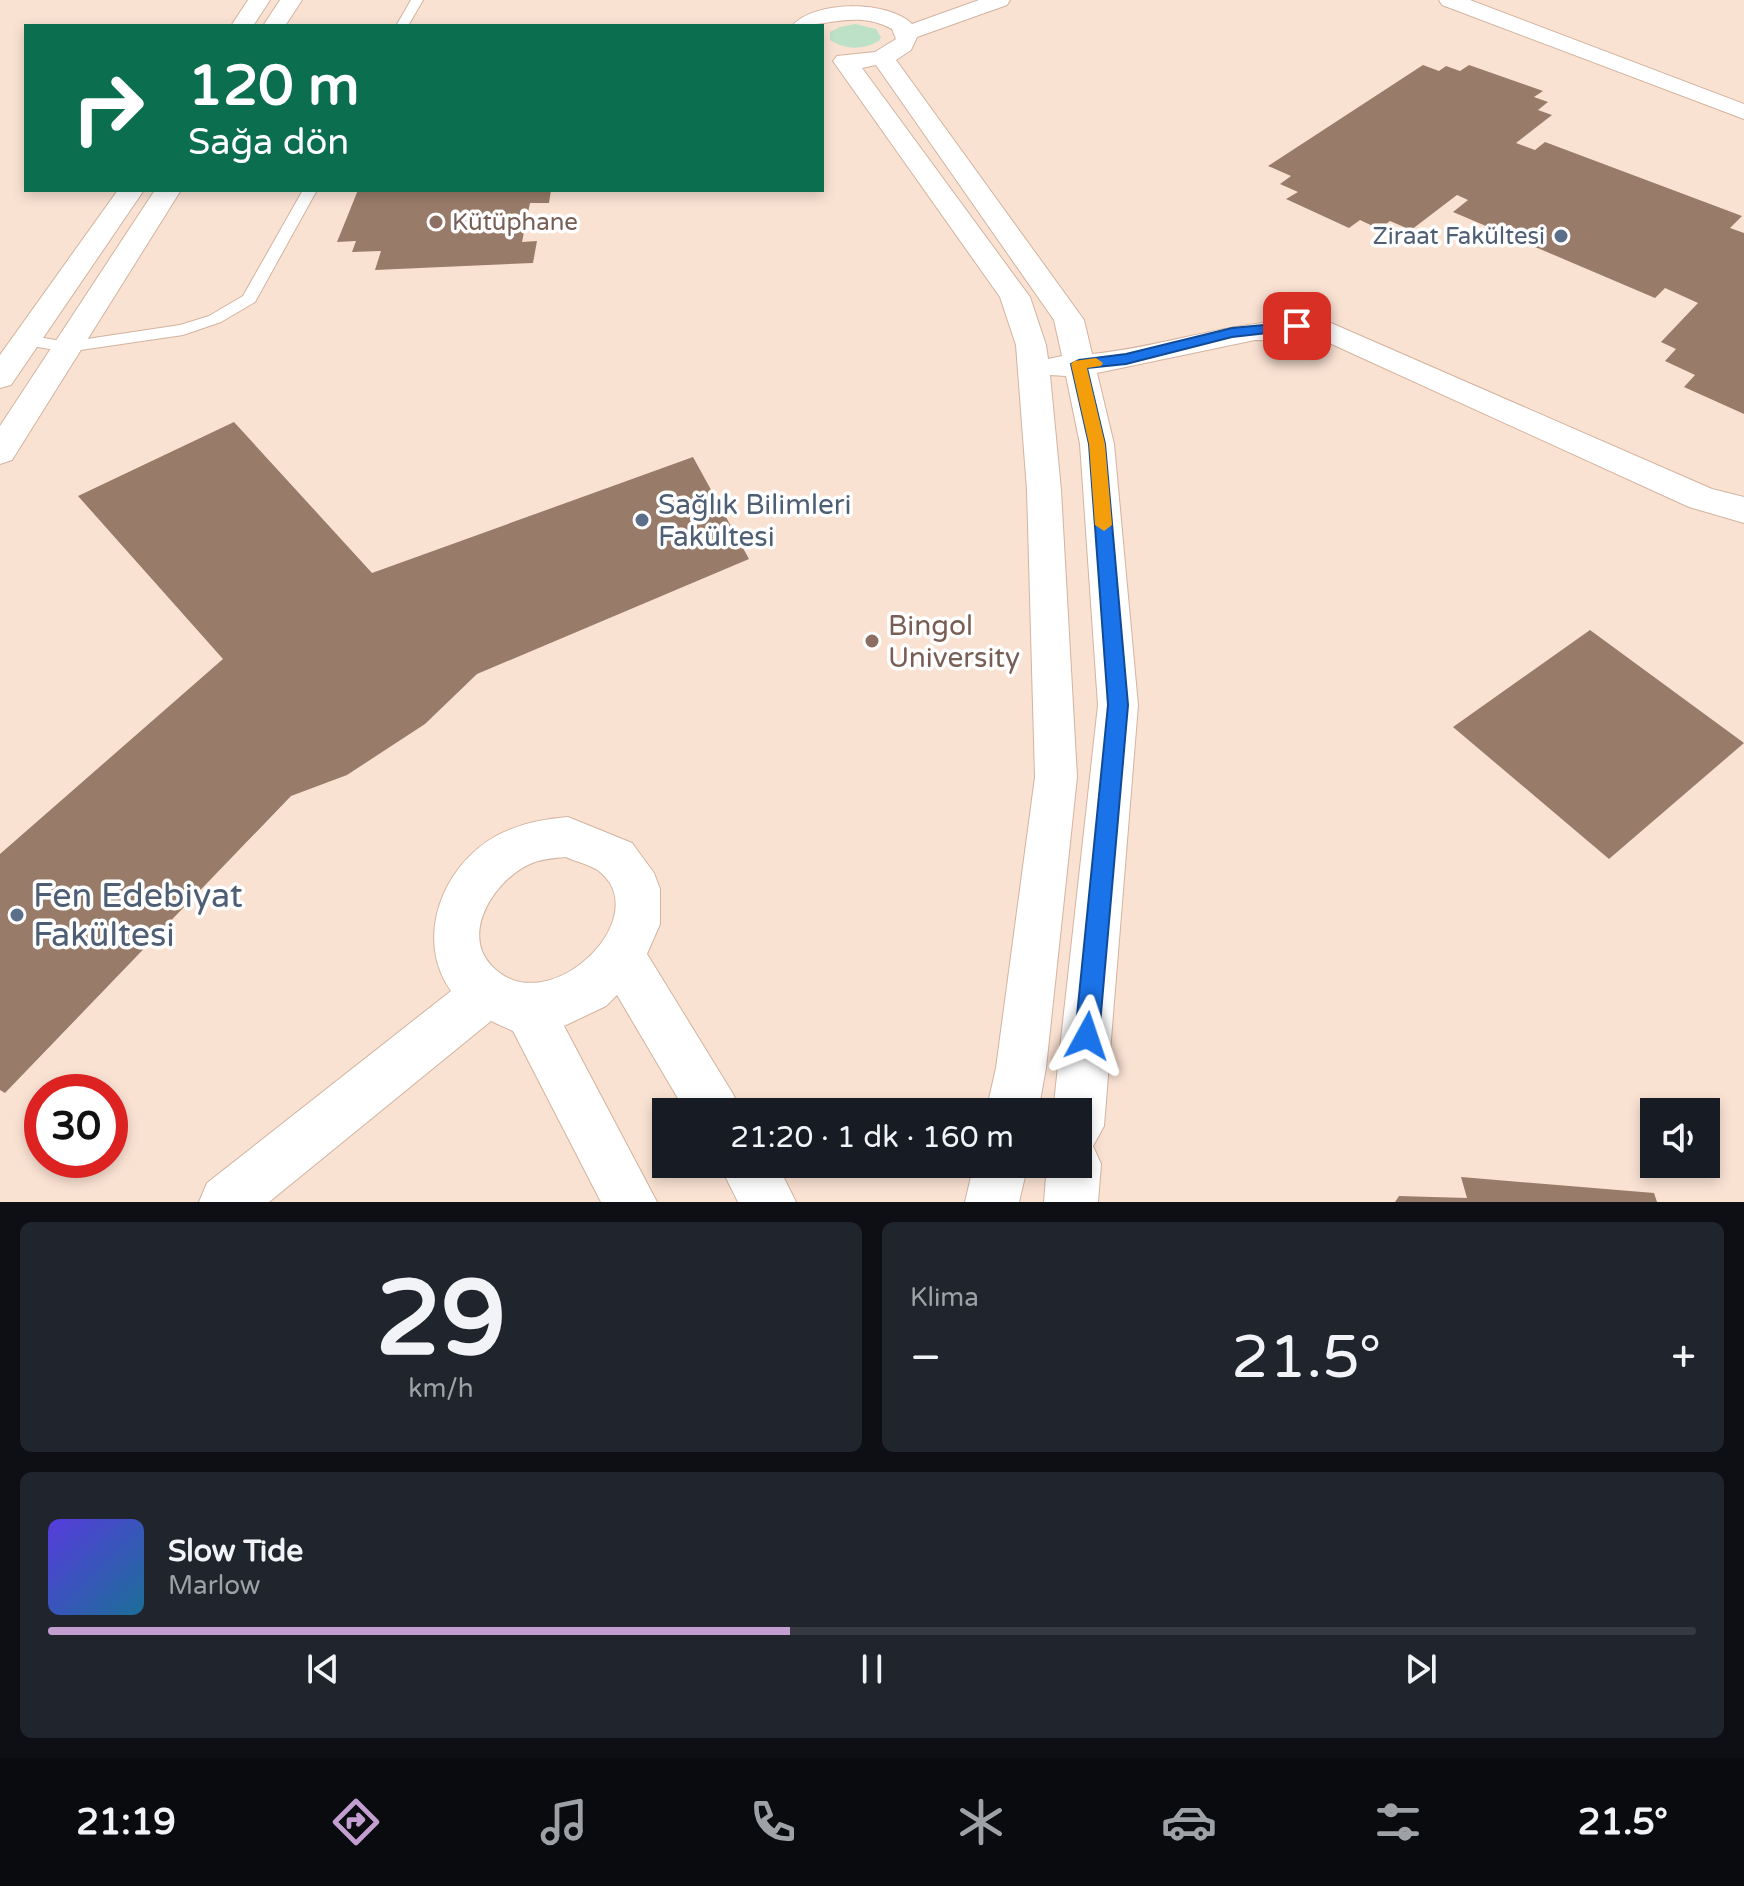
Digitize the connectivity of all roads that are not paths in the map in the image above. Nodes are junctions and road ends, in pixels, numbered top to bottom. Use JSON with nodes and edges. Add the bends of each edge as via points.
{"nodes":[{"id":1,"x":259,"y":0,"type":"edge"},
{"id":2,"x":291,"y":0,"type":"edge"},
{"id":3,"x":417,"y":0,"type":"edge"},
{"id":4,"x":999,"y":0,"type":"edge"},
{"id":5,"x":1450,"y":0,"type":"edge"},
{"id":6,"x":243,"y":24,"type":"edge"},
{"id":7,"x":275,"y":24,"type":"edge"},
{"id":8,"x":403,"y":24,"type":"edge"},
{"id":9,"x":807,"y":24,"type":"edge"},
{"id":10,"x":894,"y":45,"type":"junction"},
{"id":11,"x":833,"y":59,"type":"edge"},
{"id":12,"x":1744,"y":112,"type":"edge"},
{"id":13,"x":130,"y":192,"type":"edge"},
{"id":14,"x":167,"y":192,"type":"edge"},
{"id":15,"x":309,"y":192,"type":"edge"},
{"id":16,"x":26,"y":340,"type":"junction"},
{"id":17,"x":67,"y":347,"type":"junction"},
{"id":18,"x":1079,"y":364,"type":"junction"},
{"id":19,"x":1034,"y":370,"type":"junction"},
{"id":20,"x":0,"y":378,"type":"edge"},
{"id":21,"x":0,"y":452,"type":"edge"},
{"id":22,"x":1744,"y":510,"type":"edge"},
{"id":23,"x":622,"y":958,"type":"junction"},
{"id":24,"x":506,"y":1001,"type":"junction"},
{"id":25,"x":707,"y":1098,"type":"edge"},
{"id":26,"x":1015,"y":1098,"type":"edge"},
{"id":27,"x":1081,"y":1098,"type":"edge"},
{"id":28,"x":754,"y":1178,"type":"edge"},
{"id":29,"x":998,"y":1178,"type":"edge"},
{"id":30,"x":1073,"y":1178,"type":"edge"},
{"id":31,"x":226,"y":1202,"type":"edge"},
{"id":32,"x":630,"y":1202,"type":"edge"},
{"id":33,"x":769,"y":1202,"type":"edge"},
{"id":34,"x":992,"y":1202,"type":"edge"},
{"id":35,"x":1071,"y":1202,"type":"edge"}],
"edges":[{"from":1,"to":6,"type":"street"},
{"from":2,"to":7,"type":"street"},
{"from":3,"to":8,"type":"lane"},
{"from":4,"to":10,"type":"street"},
{"from":5,"to":12,"type":"street"},
{"from":9,"to":10,"type":"street","via":[[829,14],[862,12],[892,19]]},
{"from":10,"to":11,"type":"street"},
{"from":10,"to":18,"type":"street","via":[[1069,320]]},
{"from":11,"to":19,"type":"street","via":[[1015,297]]},
{"from":13,"to":16,"type":"street"},
{"from":14,"to":17,"type":"street"},
{"from":15,"to":17,"type":"lane","via":[[249,299],[183,330]]},
{"from":16,"to":17,"type":"lane"},
{"from":16,"to":20,"type":"street"},
{"from":17,"to":21,"type":"street"},
{"from":18,"to":19,"type":"street"},
{"from":18,"to":22,"type":"street","via":[[1126,359],[1232,333],[1297,326],[1331,332],[1701,498]]},
{"from":18,"to":27,"type":"street","via":[[1097,444],[1118,705]]},
{"from":19,"to":26,"type":"street","via":[[1056,777]]},
{"from":23,"to":24,"type":"street","via":[[604,979],[554,1005]]},
{"from":23,"to":24,"type":"street","via":[[635,930],[639,902],[632,876],[616,856],[594,842],[568,837],[538,840],[510,851],[486,869],[467,894],[457,921],[456,950],[466,975]]},
{"from":23,"to":25,"type":"street"},
{"from":24,"to":31,"type":"street"},
{"from":24,"to":32,"type":"street"},
{"from":28,"to":33,"type":"street"},
{"from":29,"to":34,"type":"street"},
{"from":30,"to":35,"type":"street"}]}
